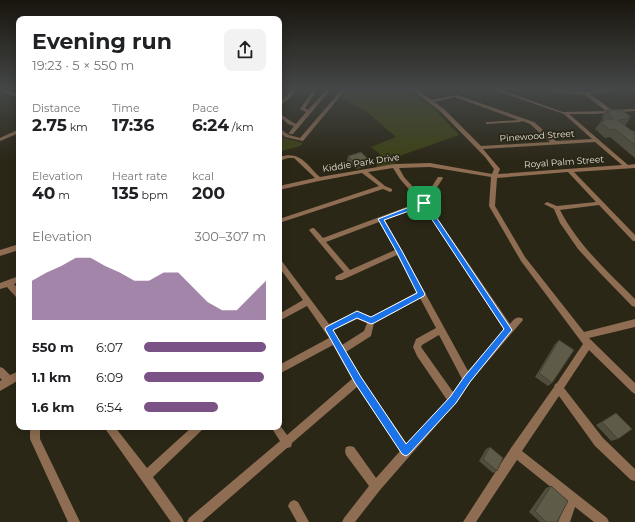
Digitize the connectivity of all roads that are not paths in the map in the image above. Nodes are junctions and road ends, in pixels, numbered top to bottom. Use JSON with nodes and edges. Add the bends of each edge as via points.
{"nodes":[{"id":1,"x":309,"y":112,"type":"edge"},
{"id":2,"x":324,"y":112,"type":"edge"},
{"id":3,"x":444,"y":112,"type":"edge"},
{"id":4,"x":502,"y":112,"type":"edge"},
{"id":5,"x":595,"y":112,"type":"edge"},
{"id":6,"x":565,"y":113,"type":"joint"},
{"id":7,"x":282,"y":116,"type":"edge"},
{"id":8,"x":524,"y":120,"type":"junction"},
{"id":9,"x":488,"y":123,"type":"dead end"},
{"id":10,"x":297,"y":126,"type":"junction"},
{"id":11,"x":16,"y":132,"type":"edge"},
{"id":12,"x":282,"y":132,"type":"edge"},
{"id":13,"x":291,"y":133,"type":"dead end"},
{"id":14,"x":0,"y":140,"type":"edge"},
{"id":15,"x":596,"y":140,"type":"junction"},
{"id":16,"x":555,"y":143,"type":"junction"},
{"id":17,"x":480,"y":148,"type":"junction"},
{"id":18,"x":282,"y":158,"type":"edge"},
{"id":19,"x":395,"y":166,"type":"junction"},
{"id":20,"x":626,"y":166,"type":"junction"},
{"id":21,"x":635,"y":166,"type":"edge"},
{"id":22,"x":570,"y":171,"type":"junction"},
{"id":23,"x":364,"y":172,"type":"junction"},
{"id":24,"x":494,"y":176,"type":"junction"},
{"id":25,"x":440,"y":178,"type":"dead end"},
{"id":26,"x":319,"y":179,"type":"junction"},
{"id":27,"x":282,"y":187,"type":"edge"},
{"id":28,"x":383,"y":187,"type":"junction"},
{"id":29,"x":390,"y":190,"type":"dead end"},
{"id":30,"x":424,"y":203,"type":"junction"},
{"id":31,"x":601,"y":203,"type":"junction"},
{"id":32,"x":547,"y":204,"type":"dead end"},
{"id":33,"x":556,"y":208,"type":"junction"},
{"id":34,"x":381,"y":219,"type":"junction"},
{"id":35,"x":282,"y":220,"type":"edge"},
{"id":36,"x":312,"y":230,"type":"dead end"},
{"id":37,"x":635,"y":239,"type":"edge"},
{"id":38,"x":321,"y":241,"type":"junction"},
{"id":39,"x":16,"y":248,"type":"edge"},
{"id":40,"x":399,"y":251,"type":"junction"},
{"id":41,"x":0,"y":253,"type":"edge"},
{"id":42,"x":282,"y":268,"type":"edge"},
{"id":43,"x":349,"y":274,"type":"junction"},
{"id":44,"x":339,"y":278,"type":"dead end"},
{"id":45,"x":16,"y":280,"type":"edge"},
{"id":46,"x":8,"y":283,"type":"junction"},
{"id":47,"x":0,"y":286,"type":"edge"},
{"id":48,"x":16,"y":292,"type":"edge"},
{"id":49,"x":421,"y":294,"type":"junction"},
{"id":50,"x":308,"y":301,"type":"junction"},
{"id":51,"x":635,"y":304,"type":"edge"},
{"id":52,"x":282,"y":316,"type":"edge"},
{"id":53,"x":519,"y":320,"type":"dead end"},
{"id":54,"x":371,"y":321,"type":"junction"},
{"id":55,"x":635,"y":323,"type":"edge"},
{"id":56,"x":328,"y":329,"type":"junction"},
{"id":57,"x":440,"y":330,"type":"junction"},
{"id":58,"x":509,"y":330,"type":"junction"},
{"id":59,"x":334,"y":340,"type":"junction"},
{"id":60,"x":586,"y":340,"type":"junction"},
{"id":61,"x":341,"y":350,"type":"junction"},
{"id":62,"x":282,"y":368,"type":"edge"},
{"id":63,"x":0,"y":371,"type":"edge"},
{"id":64,"x":16,"y":378,"type":"edge"},
{"id":65,"x":358,"y":380,"type":"junction"},
{"id":66,"x":467,"y":380,"type":"junction"},
{"id":67,"x":9,"y":381,"type":"junction"},
{"id":68,"x":0,"y":386,"type":"edge"},
{"id":69,"x":558,"y":387,"type":"junction"},
{"id":70,"x":635,"y":389,"type":"edge"},
{"id":71,"x":453,"y":400,"type":"junction"},
{"id":72,"x":35,"y":430,"type":"edge"},
{"id":73,"x":111,"y":430,"type":"edge"},
{"id":74,"x":196,"y":430,"type":"edge"},
{"id":75,"x":278,"y":430,"type":"edge"},
{"id":76,"x":287,"y":443,"type":"junction"},
{"id":77,"x":350,"y":451,"type":"dead end"},
{"id":78,"x":406,"y":451,"type":"junction"},
{"id":79,"x":515,"y":452,"type":"junction"},
{"id":80,"x":146,"y":476,"type":"junction"},
{"id":81,"x":635,"y":476,"type":"edge"},
{"id":82,"x":376,"y":486,"type":"junction"},
{"id":83,"x":573,"y":499,"type":"junction"},
{"id":84,"x":294,"y":506,"type":"dead end"},
{"id":85,"x":74,"y":522,"type":"edge"},
{"id":86,"x":178,"y":522,"type":"edge"},
{"id":87,"x":193,"y":522,"type":"edge"},
{"id":88,"x":303,"y":522,"type":"edge"},
{"id":89,"x":348,"y":522,"type":"edge"},
{"id":90,"x":469,"y":522,"type":"edge"},
{"id":91,"x":564,"y":522,"type":"edge"},
{"id":92,"x":603,"y":522,"type":"edge"}],
"edges":[{"from":1,"to":10,"type":"street"},
{"from":2,"to":12,"type":"street","via":[[301,140]]},
{"from":3,"to":17,"type":"street"},
{"from":4,"to":8,"type":"street"},
{"from":5,"to":6,"type":"street"},
{"from":6,"to":15,"type":"street"},
{"from":7,"to":10,"type":"street"},
{"from":8,"to":9,"type":"street"},
{"from":8,"to":16,"type":"street","via":[[538,126]]},
{"from":10,"to":13,"type":"street"},
{"from":11,"to":14,"type":"street"},
{"from":15,"to":16,"type":"street","name":"Pinewood Street"},
{"from":15,"to":20,"type":"street"},
{"from":16,"to":17,"type":"street","name":"Pinewood Street"},
{"from":17,"to":24,"type":"street","via":[[497,168]]},
{"from":18,"to":26,"type":"street","via":[[296,157]]},
{"from":19,"to":23,"type":"street","name":"Kiddie Park Drive"},
{"from":19,"to":24,"type":"street","name":"Kiddie Park Drive","via":[[430,165]]},
{"from":19,"to":30,"type":"street"},
{"from":20,"to":21,"type":"street","name":"Royal Palm Street"},
{"from":20,"to":22,"type":"street","name":"Royal Palm Street"},
{"from":22,"to":24,"type":"street","name":"Royal Palm Street"},
{"from":22,"to":31,"type":"street"},
{"from":23,"to":26,"type":"street","name":"Kiddie Park Drive"},
{"from":23,"to":28,"type":"street"},
{"from":24,"to":60,"type":"street","via":[[492,206],[523,260]]},
{"from":25,"to":30,"type":"street"},
{"from":26,"to":27,"type":"street","name":"Kiddie Park Drive"},
{"from":28,"to":29,"type":"street"},
{"from":28,"to":35,"type":"street"},
{"from":30,"to":34,"type":"street"},
{"from":30,"to":58,"type":"street"},
{"from":31,"to":33,"type":"street"},
{"from":31,"to":37,"type":"street"},
{"from":32,"to":33,"type":"street"},
{"from":33,"to":51,"type":"street","via":[[560,218],[584,250]]},
{"from":34,"to":38,"type":"street"},
{"from":34,"to":40,"type":"street"},
{"from":36,"to":38,"type":"street"},
{"from":38,"to":43,"type":"street"},
{"from":39,"to":41,"type":"street"},
{"from":40,"to":43,"type":"street"},
{"from":40,"to":49,"type":"street"},
{"from":42,"to":50,"type":"street"},
{"from":43,"to":44,"type":"street"},
{"from":45,"to":46,"type":"street"},
{"from":46,"to":47,"type":"street"},
{"from":46,"to":48,"type":"street"},
{"from":49,"to":54,"type":"street"},
{"from":49,"to":57,"type":"street"},
{"from":50,"to":52,"type":"street"},
{"from":50,"to":56,"type":"street"},
{"from":53,"to":58,"type":"street"},
{"from":54,"to":56,"type":"street","via":[[357,315]]},
{"from":54,"to":61,"type":"street","via":[[368,333]]},
{"from":55,"to":60,"type":"street"},
{"from":56,"to":59,"type":"street"},
{"from":57,"to":66,"type":"street"},
{"from":57,"to":71,"type":"street","via":[[419,342],[417,347]]},
{"from":58,"to":66,"type":"street"},
{"from":59,"to":61,"type":"street"},
{"from":59,"to":62,"type":"street"},
{"from":60,"to":69,"type":"street"},
{"from":60,"to":70,"type":"street"},
{"from":61,"to":65,"type":"street"},
{"from":63,"to":67,"type":"street"},
{"from":64,"to":67,"type":"street"},
{"from":65,"to":76,"type":"street"},
{"from":65,"to":78,"type":"street"},
{"from":66,"to":71,"type":"street"},
{"from":67,"to":68,"type":"street"},
{"from":69,"to":79,"type":"street"},
{"from":69,"to":81,"type":"street","via":[[599,442]]},
{"from":71,"to":78,"type":"street"},
{"from":72,"to":85,"type":"street","via":[[35,439]]},
{"from":73,"to":80,"type":"street"},
{"from":74,"to":80,"type":"street"},
{"from":75,"to":76,"type":"street"},
{"from":76,"to":87,"type":"street"},
{"from":77,"to":82,"type":"street"},
{"from":78,"to":82,"type":"street"},
{"from":79,"to":83,"type":"street"},
{"from":79,"to":90,"type":"street"},
{"from":80,"to":86,"type":"street"},
{"from":82,"to":89,"type":"street"},
{"from":83,"to":91,"type":"street"},
{"from":83,"to":92,"type":"street"},
{"from":84,"to":88,"type":"street"}]}
